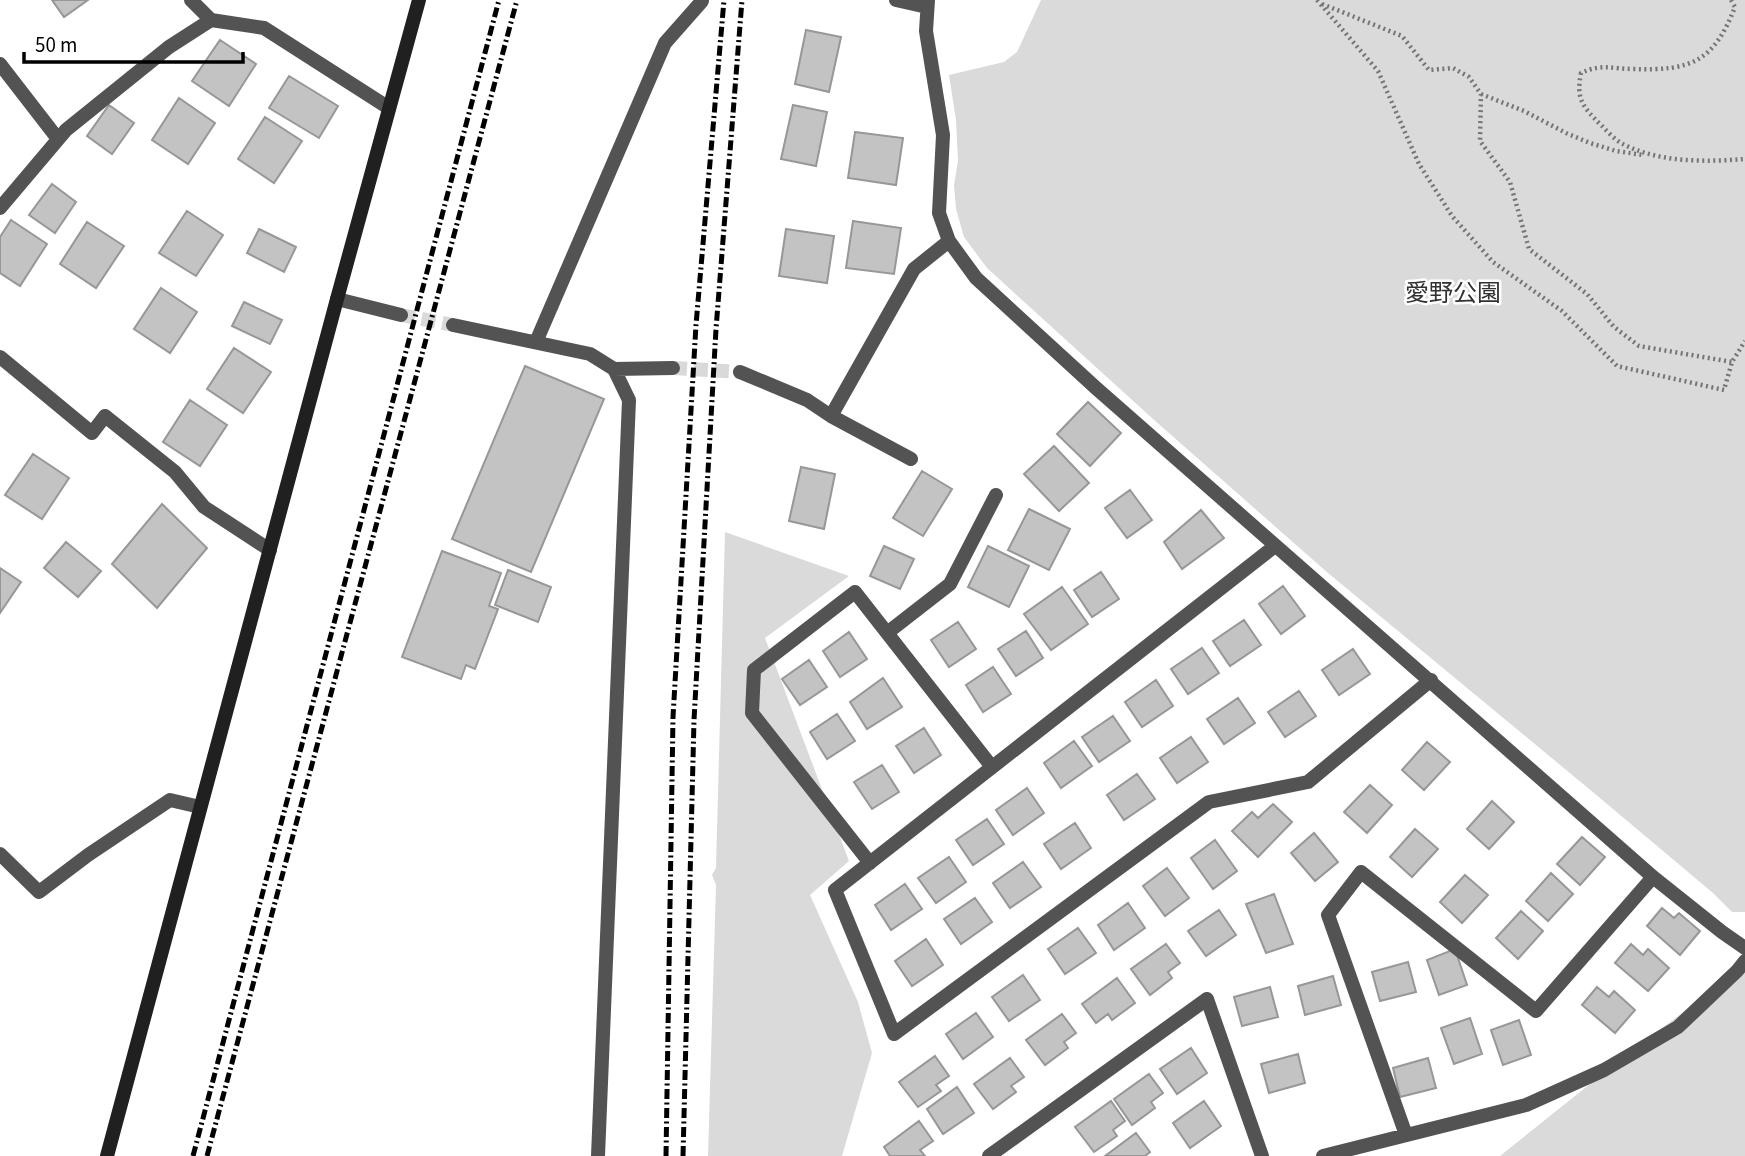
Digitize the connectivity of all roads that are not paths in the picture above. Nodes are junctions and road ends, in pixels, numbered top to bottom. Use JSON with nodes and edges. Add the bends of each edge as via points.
{"nodes":[{"id":1,"x":191,"y":0,"type":"edge"},
{"id":2,"x":419,"y":0,"type":"edge"},
{"id":3,"x":895,"y":0,"type":"edge"},
{"id":4,"x":702,"y":1,"type":"edge"},
{"id":5,"x":928,"y":3,"type":"edge"},
{"id":6,"x":211,"y":20,"type":"junction"},
{"id":7,"x":0,"y":64,"type":"edge"},
{"id":8,"x":389,"y":108,"type":"junction"},
{"id":9,"x":58,"y":139,"type":"junction"},
{"id":10,"x":0,"y":208,"type":"edge"},
{"id":11,"x":949,"y":240,"type":"junction"},
{"id":12,"x":337,"y":299,"type":"junction"},
{"id":13,"x":401,"y":315,"type":"tunnel mouth"},
{"id":14,"x":453,"y":325,"type":"tunnel mouth"},
{"id":15,"x":536,"y":342,"type":"junction"},
{"id":16,"x":0,"y":357,"type":"edge"},
{"id":17,"x":674,"y":368,"type":"tunnel mouth"},
{"id":18,"x":614,"y":369,"type":"junction"},
{"id":19,"x":740,"y":372,"type":"tunnel mouth"},
{"id":20,"x":831,"y":416,"type":"junction"},
{"id":21,"x":911,"y":459,"type":"dead end"},
{"id":22,"x":996,"y":495,"type":"dead end"},
{"id":23,"x":1275,"y":546,"type":"junction"},
{"id":24,"x":270,"y":550,"type":"junction"},
{"id":25,"x":887,"y":633,"type":"junction"},
{"id":26,"x":1431,"y":680,"type":"junction"},
{"id":27,"x":992,"y":767,"type":"junction"},
{"id":28,"x":201,"y":807,"type":"junction"},
{"id":29,"x":0,"y":854,"type":"edge"},
{"id":30,"x":870,"y":863,"type":"junction"},
{"id":31,"x":1653,"y":877,"type":"junction"},
{"id":32,"x":1745,"y":948,"type":"edge"},
{"id":33,"x":1745,"y":961,"type":"edge"},
{"id":34,"x":1406,"y":1135,"type":"junction"},
{"id":35,"x":107,"y":1156,"type":"edge"},
{"id":36,"x":598,"y":1156,"type":"edge"},
{"id":37,"x":989,"y":1156,"type":"edge"},
{"id":38,"x":1262,"y":1156,"type":"edge"},
{"id":39,"x":1322,"y":1156,"type":"edge"}],
"edges":[{"from":1,"to":6,"type":"street"},
{"from":2,"to":8,"type":"street"},
{"from":3,"to":5,"type":"street"},
{"from":4,"to":15,"type":"street","via":[[665,43]]},
{"from":5,"to":11,"type":"street","via":[[926,31],[943,135],[939,213]]},
{"from":6,"to":8,"type":"street","via":[[264,28]]},
{"from":6,"to":9,"type":"street","via":[[169,47]]},
{"from":7,"to":9,"type":"street"},
{"from":8,"to":12,"type":"street"},
{"from":9,"to":10,"type":"street"},
{"from":11,"to":20,"type":"street","via":[[914,269]]},
{"from":11,"to":23,"type":"street","via":[[976,278]]},
{"from":12,"to":13,"type":"street"},
{"from":12,"to":24,"type":"street"},
{"from":14,"to":15,"type":"street"},
{"from":15,"to":18,"type":"street","via":[[590,354]]},
{"from":16,"to":24,"type":"street","via":[[92,433],[105,416],[175,472],[204,507]]},
{"from":17,"to":18,"type":"street"},
{"from":18,"to":36,"type":"street","via":[[629,400]]},
{"from":19,"to":20,"type":"street","via":[[807,400]]},
{"from":20,"to":21,"type":"street"},
{"from":22,"to":25,"type":"street","via":[[950,584]]},
{"from":23,"to":26,"type":"street"},
{"from":23,"to":27,"type":"street"},
{"from":24,"to":28,"type":"street"},
{"from":25,"to":27,"type":"street"},
{"from":25,"to":30,"type":"street","via":[[855,592],[754,670],[752,713]]},
{"from":26,"to":30,"type":"street","via":[[1307,782],[1209,802],[894,1034],[835,890]]},
{"from":26,"to":31,"type":"street"},
{"from":27,"to":30,"type":"street"},
{"from":28,"to":29,"type":"street","via":[[170,800],[39,892]]},
{"from":28,"to":35,"type":"street"},
{"from":31,"to":32,"type":"street"},
{"from":31,"to":34,"type":"street","via":[[1536,1010],[1361,873],[1328,915]]},
{"from":33,"to":34,"type":"street","via":[[1678,1027],[1604,1070],[1526,1105]]},
{"from":34,"to":39,"type":"street"},
{"from":37,"to":38,"type":"street","via":[[1207,999]]}]}
